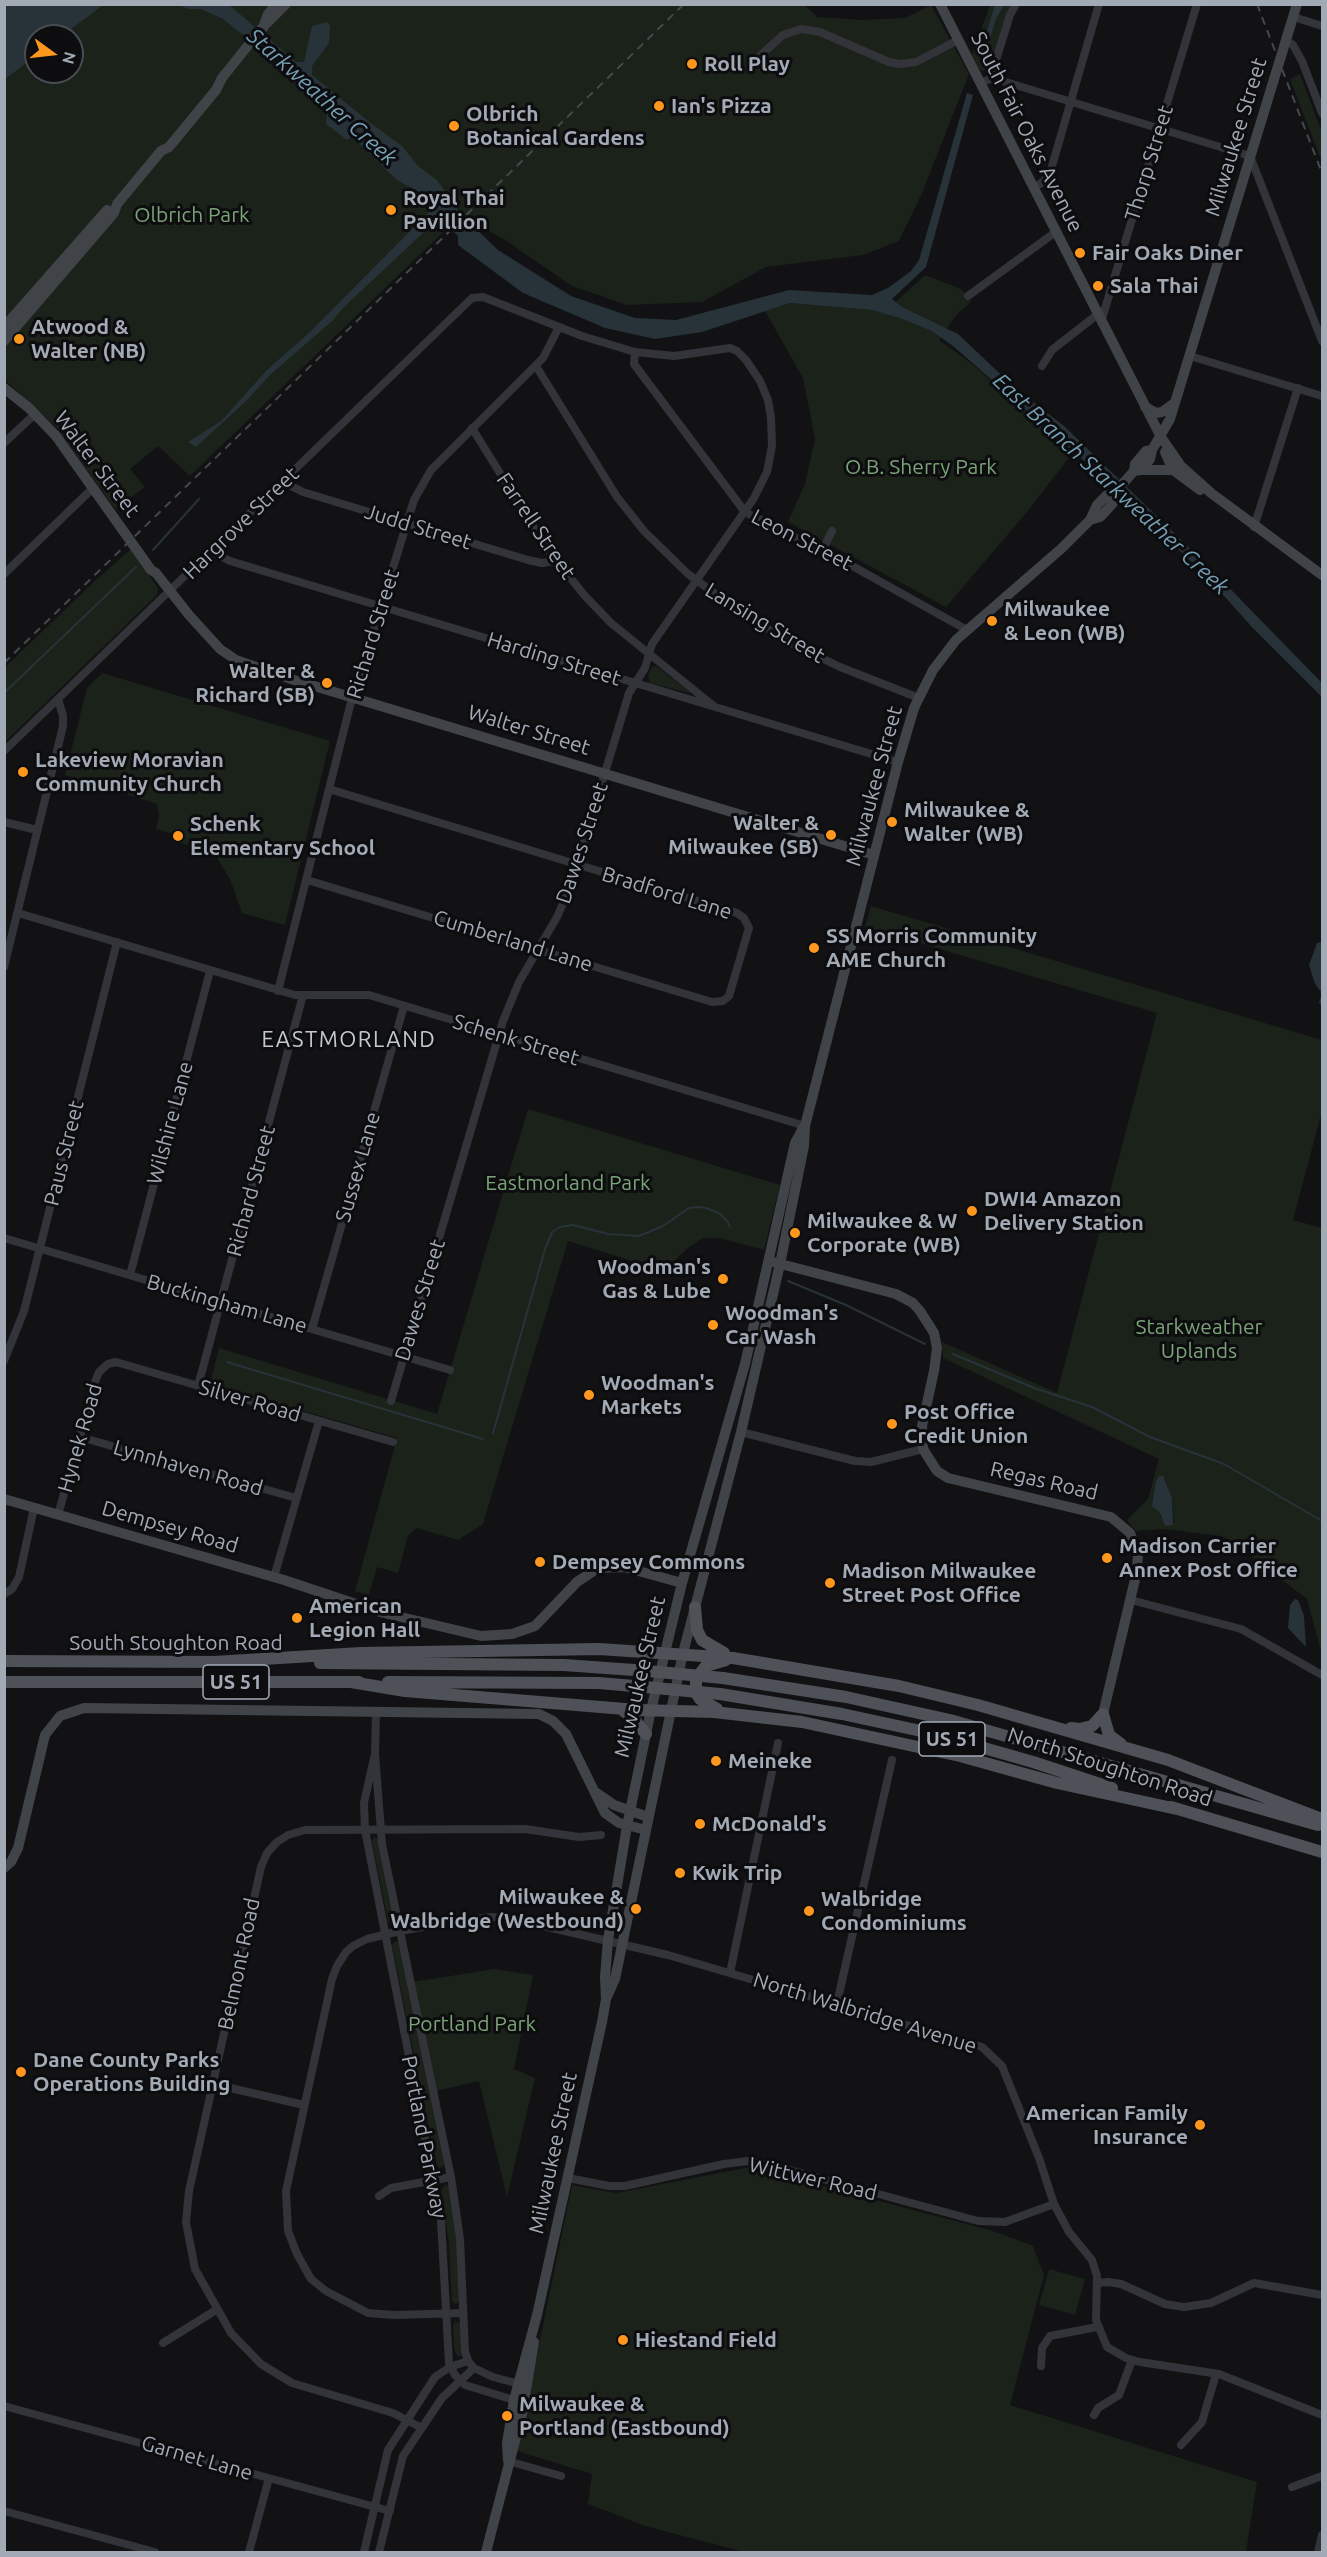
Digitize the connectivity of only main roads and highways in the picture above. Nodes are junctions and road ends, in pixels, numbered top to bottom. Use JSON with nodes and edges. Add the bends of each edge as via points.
{"nodes":[{"id":1,"x":695,"y":1607,"type":"road end"},
{"id":2,"x":733,"y":1658,"type":"junction"},
{"id":3,"x":4,"y":1661,"type":"edge"},
{"id":4,"x":44,"y":1662,"type":"junction"},
{"id":5,"x":214,"y":1662,"type":"junction"},
{"id":6,"x":600,"y":1667,"type":"joint"},
{"id":7,"x":44,"y":1682,"type":"junction"},
{"id":8,"x":351,"y":1682,"type":"junction"},
{"id":9,"x":4,"y":1683,"type":"edge"},
{"id":10,"x":599,"y":1683,"type":"joint"},
{"id":11,"x":620,"y":1708,"type":"junction"},
{"id":12,"x":732,"y":1713,"type":"junction"},
{"id":13,"x":1048,"y":1725,"type":"junction"},
{"id":14,"x":646,"y":1734,"type":"road end"},
{"id":15,"x":1138,"y":1751,"type":"junction"},
{"id":16,"x":1177,"y":1809,"type":"junction"},
{"id":17,"x":1323,"y":1819,"type":"edge"},
{"id":18,"x":1323,"y":1826,"type":"edge"},
{"id":19,"x":1323,"y":1852,"type":"edge"}],
"edges":[{"from":1,"to":2,"type":"main road","via":[[702,1640]]},
{"from":2,"to":5,"type":"main road","via":[[599,1649],[372,1653]]},
{"from":2,"to":12,"type":"main road","via":[[702,1670],[695,1686],[703,1703]]},
{"from":2,"to":13,"type":"main road","via":[[899,1686]]},
{"from":3,"to":4,"type":"main road","name":"South Stoughton Road","number":"US 51"},
{"from":4,"to":5,"type":"main road","name":"South Stoughton Road","number":"US 51"},
{"from":4,"to":7,"type":"main road"},
{"from":5,"to":6,"type":"main road","name":"South Stoughton Road","number":"US 51"},
{"from":6,"to":18,"type":"main road","name":"North Stoughton Road","number":"US 51","bridge":true,"via":[[723,1678],[846,1697],[950,1720]]},
{"from":7,"to":8,"type":"main road","name":"South Stoughton Road","number":"US 51"},
{"from":7,"to":9,"type":"main road","name":"South Stoughton Road","number":"US 51"},
{"from":8,"to":10,"type":"main road","name":"South Stoughton Road","number":"US 51"},
{"from":8,"to":11,"type":"main road","via":[[405,1691]]},
{"from":10,"to":16,"type":"main road","name":"North Stoughton Road","number":"US 51","bridge":true,"via":[[720,1694],[935,1734]]},
{"from":11,"to":12,"type":"main road"},
{"from":11,"to":14,"type":"main road"},
{"from":12,"to":16,"type":"main road","via":[[802,1722],[897,1742]]},
{"from":13,"to":15,"type":"main road"},
{"from":13,"to":15,"type":"main road","via":[[1086,1728],[1103,1714],[1113,1740]]},
{"from":15,"to":17,"type":"main road"},
{"from":16,"to":19,"type":"main road","name":"North Stoughton Road","number":"US 51"}]}
